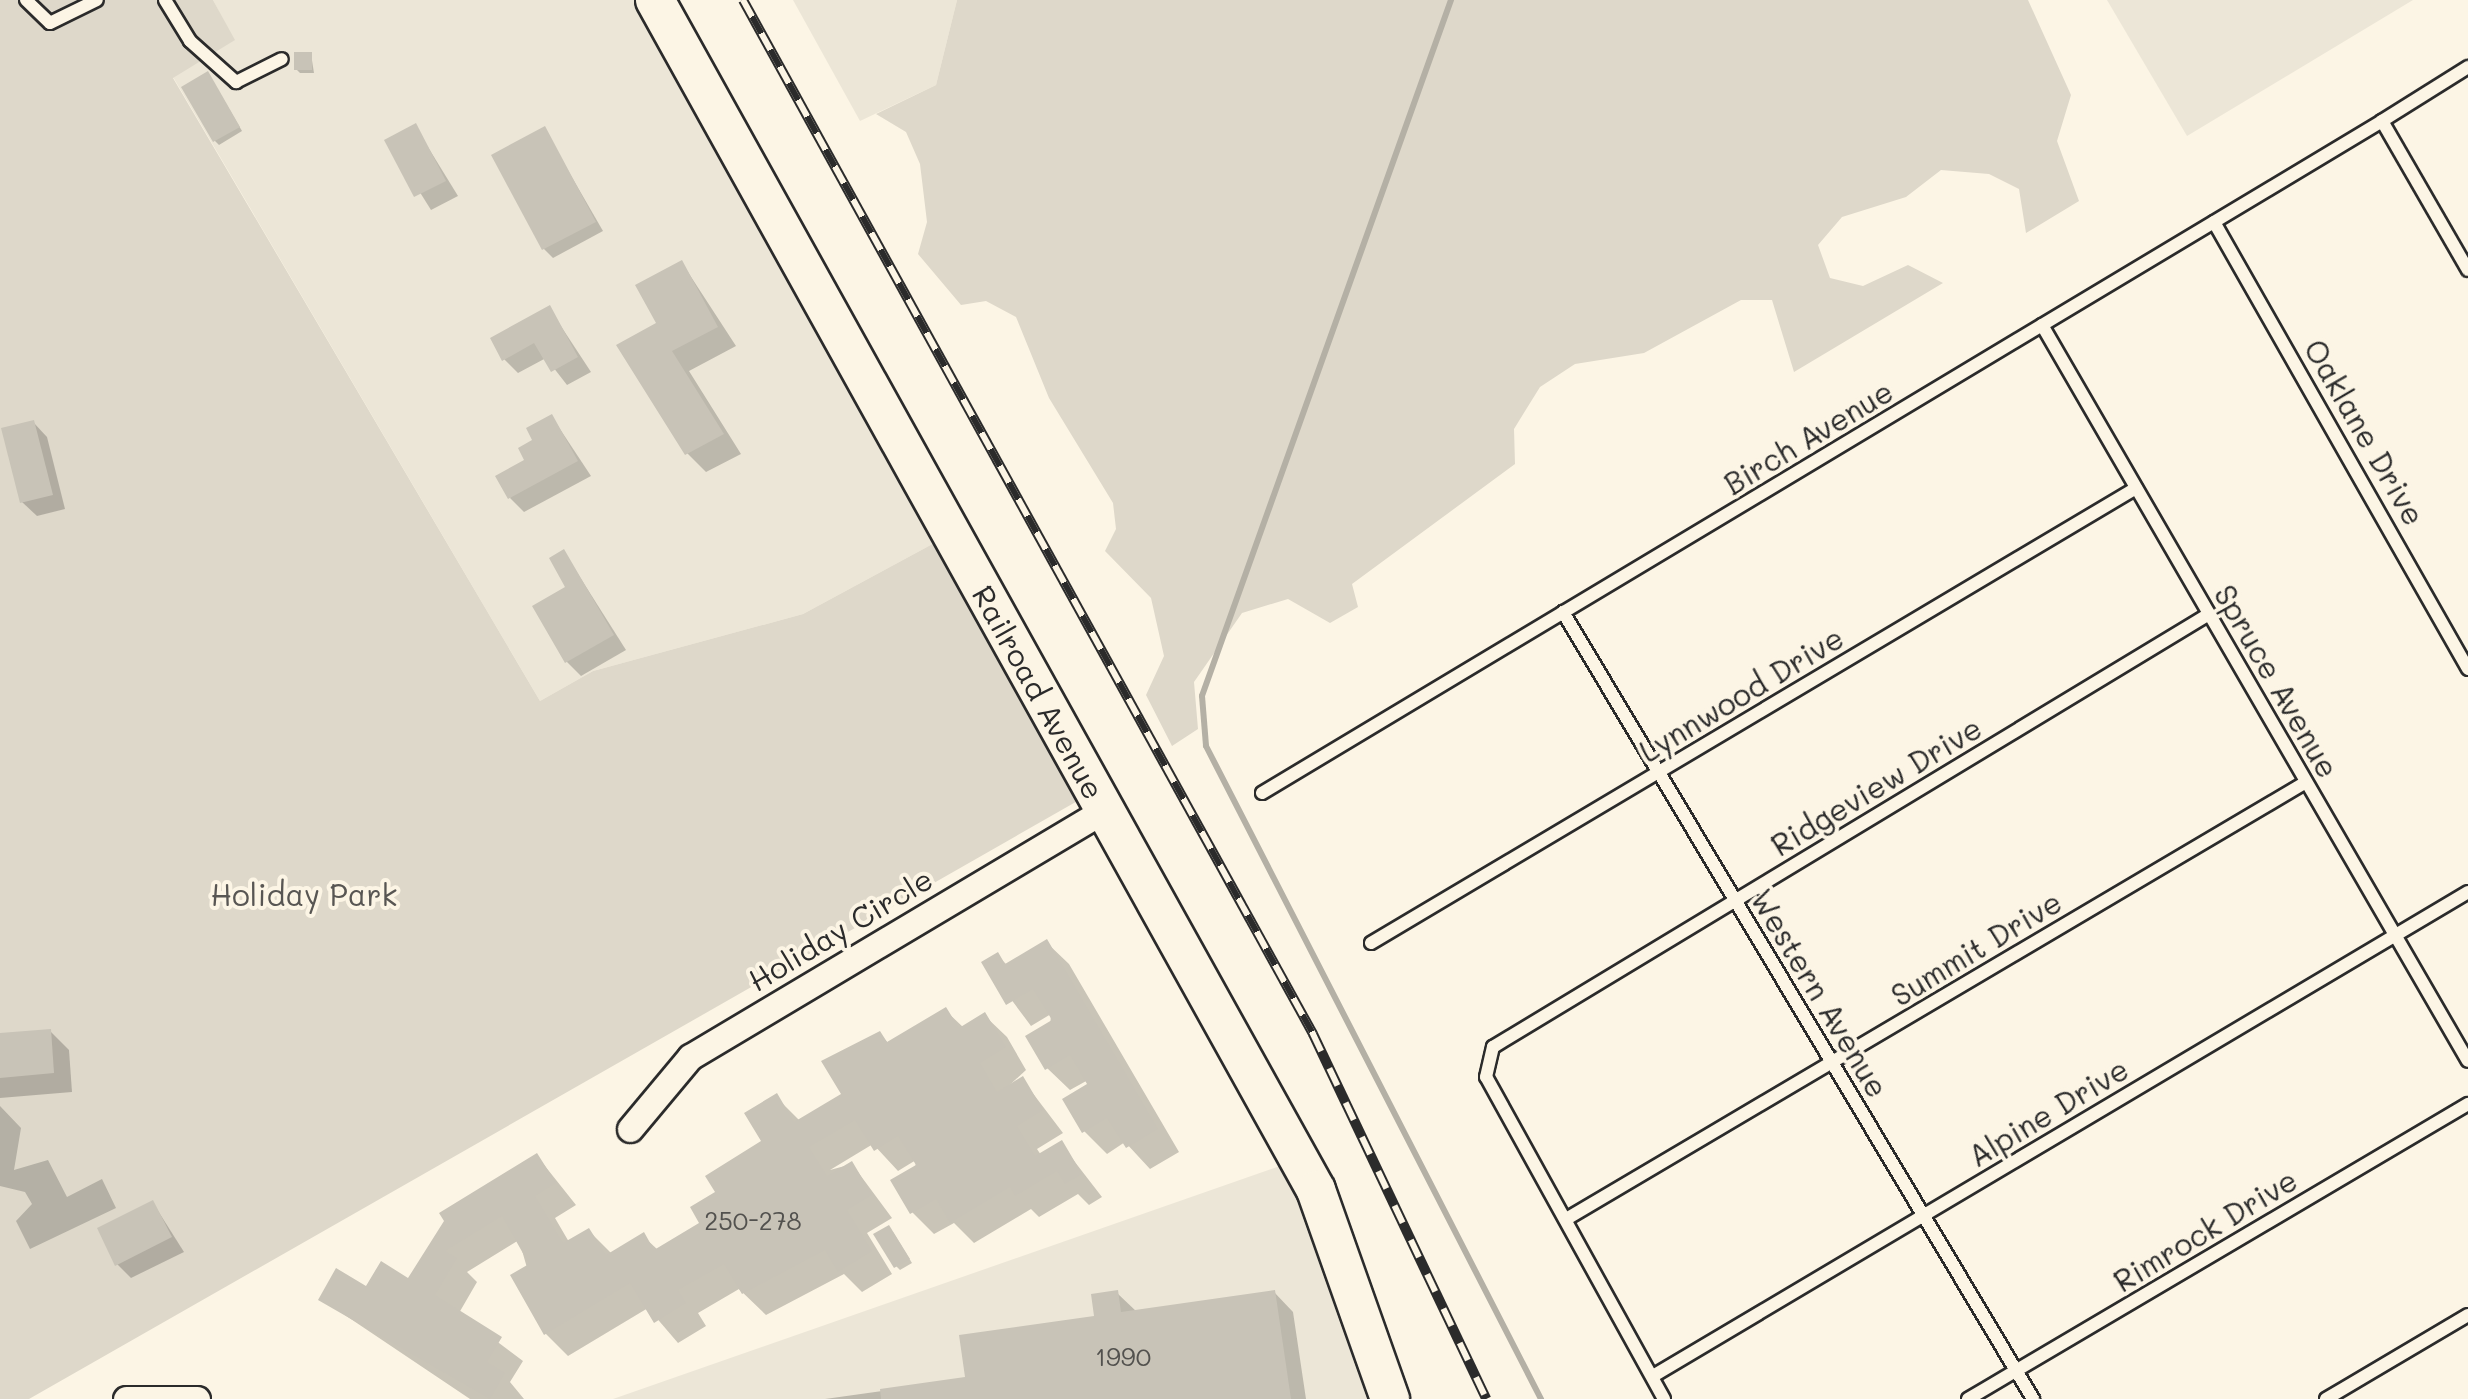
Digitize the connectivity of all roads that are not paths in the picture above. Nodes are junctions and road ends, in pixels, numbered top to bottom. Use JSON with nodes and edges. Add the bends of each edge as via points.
{"nodes":[{"id":1,"x":26,"y":0,"type":"edge"},
{"id":2,"x":96,"y":0,"type":"edge"},
{"id":3,"x":165,"y":0,"type":"edge"},
{"id":4,"x":655,"y":0,"type":"edge"},
{"id":5,"x":282,"y":59,"type":"dead end"},
{"id":6,"x":2468,"y":67,"type":"edge"},
{"id":7,"x":2380,"y":122,"type":"junction"},
{"id":8,"x":2214,"y":222,"type":"junction"},
{"id":9,"x":2468,"y":270,"type":"edge"},
{"id":10,"x":2042,"y":325,"type":"junction"},
{"id":11,"x":2136,"y":488,"type":"junction"},
{"id":12,"x":1563,"y":612,"type":"junction"},
{"id":13,"x":2209,"y":614,"type":"junction"},
{"id":14,"x":2468,"y":669,"type":"edge"},
{"id":15,"x":1659,"y":772,"type":"junction"},
{"id":16,"x":2306,"y":782,"type":"junction"},
{"id":17,"x":1262,"y":793,"type":"dead end"},
{"id":18,"x":1105,"y":810,"type":"junction"},
{"id":19,"x":2468,"y":892,"type":"edge"},
{"id":20,"x":1735,"y":900,"type":"junction"},
{"id":21,"x":2395,"y":935,"type":"junction"},
{"id":22,"x":1371,"y":943,"type":"dead end"},
{"id":23,"x":2468,"y":1061,"type":"edge"},
{"id":24,"x":1832,"y":1062,"type":"junction"},
{"id":25,"x":2468,"y":1104,"type":"edge"},
{"id":26,"x":630,"y":1129,"type":"dead end"},
{"id":27,"x":1923,"y":1216,"type":"junction"},
{"id":28,"x":1568,"y":1218,"type":"junction"},
{"id":29,"x":2468,"y":1315,"type":"edge"},
{"id":30,"x":2016,"y":1371,"type":"junction"},
{"id":31,"x":1653,"y":1376,"type":"junction"},
{"id":32,"x":126,"y":1399,"type":"edge"},
{"id":33,"x":197,"y":1399,"type":"edge"},
{"id":34,"x":1390,"y":1399,"type":"edge"},
{"id":35,"x":1664,"y":1399,"type":"edge"},
{"id":36,"x":1968,"y":1399,"type":"edge"},
{"id":37,"x":2033,"y":1399,"type":"edge"},
{"id":38,"x":2326,"y":1399,"type":"edge"}],
"edges":[{"from":1,"to":2,"type":"lane","via":[[50,22]]},
{"from":3,"to":5,"type":"lane","via":[[190,41],[236,82]]},
{"from":4,"to":18,"type":"main road","name":"Railroad Avenue"},
{"from":6,"to":7,"type":"lane","name":"Birch Avenue"},
{"from":7,"to":8,"type":"lane","name":"Birch Avenue"},
{"from":7,"to":9,"type":"lane"},
{"from":8,"to":10,"type":"lane","name":"Birch Avenue"},
{"from":8,"to":14,"type":"lane","name":"Oaklane Drive"},
{"from":10,"to":11,"type":"lane","name":"Spruce Avenue"},
{"from":10,"to":12,"type":"lane","name":"Birch Avenue"},
{"from":11,"to":13,"type":"lane","name":"Spruce Avenue"},
{"from":11,"to":15,"type":"lane","name":"Lynnwood Drive"},
{"from":12,"to":15,"type":"lane","name":"Western Avenue"},
{"from":12,"to":17,"type":"lane","name":"Birch Avenue"},
{"from":13,"to":16,"type":"lane","name":"Spruce Avenue"},
{"from":13,"to":20,"type":"lane","name":"Ridgeview Drive"},
{"from":15,"to":20,"type":"lane","name":"Western Avenue"},
{"from":15,"to":22,"type":"lane","name":"Lynnwood Drive"},
{"from":16,"to":21,"type":"lane","name":"Spruce Avenue"},
{"from":16,"to":24,"type":"lane","name":"Summit Drive"},
{"from":18,"to":26,"type":"street","name":"Holiday Circle","via":[[690,1057]]},
{"from":18,"to":34,"type":"main road","name":"Railroad Avenue","via":[[1316,1190]]},
{"from":19,"to":21,"type":"lane","name":"Alpine Drive"},
{"from":20,"to":24,"type":"lane","name":"Western Avenue"},
{"from":20,"to":28,"type":"lane","name":"Ridgeview Drive","via":[[1502,1038],[1486,1078]]},
{"from":21,"to":23,"type":"lane","name":"Spruce Avenue"},
{"from":21,"to":27,"type":"lane","name":"Alpine Drive"},
{"from":24,"to":27,"type":"lane","name":"Western Avenue"},
{"from":24,"to":28,"type":"lane","name":"Summit Drive"},
{"from":25,"to":30,"type":"lane","name":"Rimrock Drive"},
{"from":27,"to":30,"type":"lane","name":"Western Avenue"},
{"from":27,"to":31,"type":"lane","name":"Alpine Drive"},
{"from":28,"to":31,"type":"lane"},
{"from":29,"to":38,"type":"lane"},
{"from":30,"to":36,"type":"lane","name":"Rimrock Drive"},
{"from":30,"to":37,"type":"lane","name":"Western Avenue"},
{"from":31,"to":35,"type":"lane"},
{"from":32,"to":33,"type":"street"}]}
